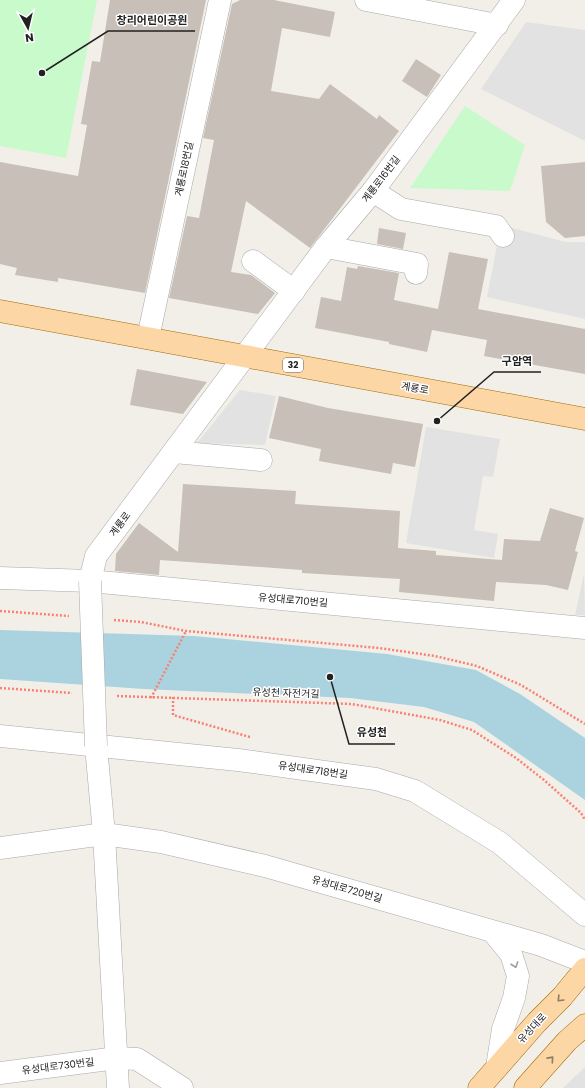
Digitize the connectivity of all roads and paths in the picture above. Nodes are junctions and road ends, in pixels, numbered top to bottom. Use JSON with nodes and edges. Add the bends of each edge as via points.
{"nodes":[{"id":1,"x":220,"y":0,"type":"edge"},
{"id":2,"x":366,"y":0,"type":"edge"},
{"id":3,"x":514,"y":0,"type":"edge"},
{"id":4,"x":497,"y":24,"type":"junction"},
{"id":5,"x":373,"y":191,"type":"junction"},
{"id":6,"x":503,"y":236,"type":"dead end"},
{"id":7,"x":326,"y":247,"type":"junction"},
{"id":8,"x":253,"y":261,"type":"dead end"},
{"id":9,"x":416,"y":273,"type":"dead end"},
{"id":10,"x":294,"y":291,"type":"junction"},
{"id":11,"x":0,"y":311,"type":"edge"},
{"id":12,"x":148,"y":338,"type":"junction"},
{"id":13,"x":246,"y":356,"type":"junction"},
{"id":14,"x":585,"y":419,"type":"edge"},
{"id":15,"x":174,"y":452,"type":"junction"},
{"id":16,"x":261,"y":460,"type":"dead end"},
{"id":17,"x":0,"y":578,"type":"edge"},
{"id":18,"x":90,"y":581,"type":"junction"},
{"id":19,"x":0,"y":611,"type":"edge"},
{"id":20,"x":72,"y":616,"type":"dead end"},
{"id":21,"x":110,"y":619,"type":"dead end"},
{"id":22,"x":585,"y":628,"type":"edge"},
{"id":23,"x":186,"y":631,"type":"junction"},
{"id":24,"x":0,"y":688,"type":"edge"},
{"id":25,"x":79,"y":694,"type":"dead end"},
{"id":26,"x":111,"y":696,"type":"dead end"},
{"id":27,"x":151,"y":698,"type":"junction"},
{"id":28,"x":585,"y":724,"type":"edge"},
{"id":29,"x":0,"y":736,"type":"edge"},
{"id":30,"x":96,"y":746,"type":"junction"},
{"id":31,"x":585,"y":820,"type":"edge"},
{"id":32,"x":104,"y":834,"type":"junction"},
{"id":33,"x":0,"y":848,"type":"edge"},
{"id":34,"x":585,"y":915,"type":"edge"},
{"id":35,"x":494,"y":933,"type":"junction"},
{"id":36,"x":585,"y":962,"type":"edge"},
{"id":37,"x":585,"y":969,"type":"edge"},
{"id":38,"x":585,"y":1025,"type":"edge"},
{"id":39,"x":117,"y":1058,"type":"junction"},
{"id":40,"x":497,"y":1067,"type":"junction"},
{"id":41,"x":0,"y":1073,"type":"edge"},
{"id":42,"x":118,"y":1088,"type":"edge"},
{"id":43,"x":182,"y":1088,"type":"edge"},
{"id":44,"x":479,"y":1088,"type":"edge"},
{"id":45,"x":525,"y":1088,"type":"edge"}],
"edges":[{"from":1,"to":12,"type":"street","name":"계룡로18번길"},
{"from":2,"to":4,"type":"street"},
{"from":3,"to":4,"type":"street","name":"계룡로16번길"},
{"from":4,"to":5,"type":"street","name":"계룡로16번길"},
{"from":5,"to":6,"type":"street","via":[[401,209],[496,226]]},
{"from":5,"to":7,"type":"street","name":"계룡로16번길"},
{"from":7,"to":9,"type":"street","via":[[417,264]]},
{"from":7,"to":10,"type":"street","name":"계룡로16번길"},
{"from":8,"to":10,"type":"street"},
{"from":10,"to":13,"type":"street","name":"계룡로16번길"},
{"from":11,"to":12,"type":"main road","name":"계룡로","number":"32"},
{"from":12,"to":13,"type":"main road","name":"계룡로","number":"32"},
{"from":13,"to":14,"type":"main road","name":"계룡로","number":"32"},
{"from":13,"to":15,"type":"street","name":"계룡로"},
{"from":15,"to":16,"type":"street"},
{"from":15,"to":18,"type":"street","name":"계룡로","via":[[96,556]]},
{"from":17,"to":18,"type":"street","name":"유성대로710번길"},
{"from":18,"to":22,"type":"street","name":"유성대로710번길"},
{"from":18,"to":30,"type":"street","name":"계룡로","bridge":true},
{"from":19,"to":20,"type":"path"},
{"from":21,"to":23,"type":"path"},
{"from":23,"to":27,"type":"path"},
{"from":23,"to":28,"type":"path","via":[[379,648],[435,656],[477,666],[521,685]]},
{"from":24,"to":25,"type":"path"},
{"from":26,"to":27,"type":"path","name":"유성천 자전거길"},
{"from":27,"to":31,"type":"path","name":"유성천 자전거길","via":[[352,704],[440,720],[472,730],[516,758],[581,813]]},
{"from":29,"to":30,"type":"street","name":"유성대로718번길"},
{"from":30,"to":32,"type":"street"},
{"from":30,"to":34,"type":"street","name":"유성대로718번길","via":[[238,760],[376,779],[416,791],[500,843]]},
{"from":32,"to":33,"type":"street","name":"유성대로720번길"},
{"from":32,"to":35,"type":"street","name":"유성대로720번길","via":[[160,842],[265,866]]},
{"from":32,"to":39,"type":"street"},
{"from":35,"to":36,"type":"street","name":"유성대로720번길","via":[[541,945]]},
{"from":35,"to":40,"type":"street","one_way":true,"via":[[511,954],[518,976],[514,998],[503,1029]]},
{"from":37,"to":40,"type":"main road","name":"유성대로","one_way":true},
{"from":45,"to":38,"type":"main road","one_way":true},
{"from":39,"to":41,"type":"street","name":"유성대로730번길"},
{"from":39,"to":42,"type":"street"},
{"from":39,"to":43,"type":"street","name":"유성대로730번길","via":[[137,1059]]},
{"from":40,"to":44,"type":"main road","name":"유성대로"}]}
